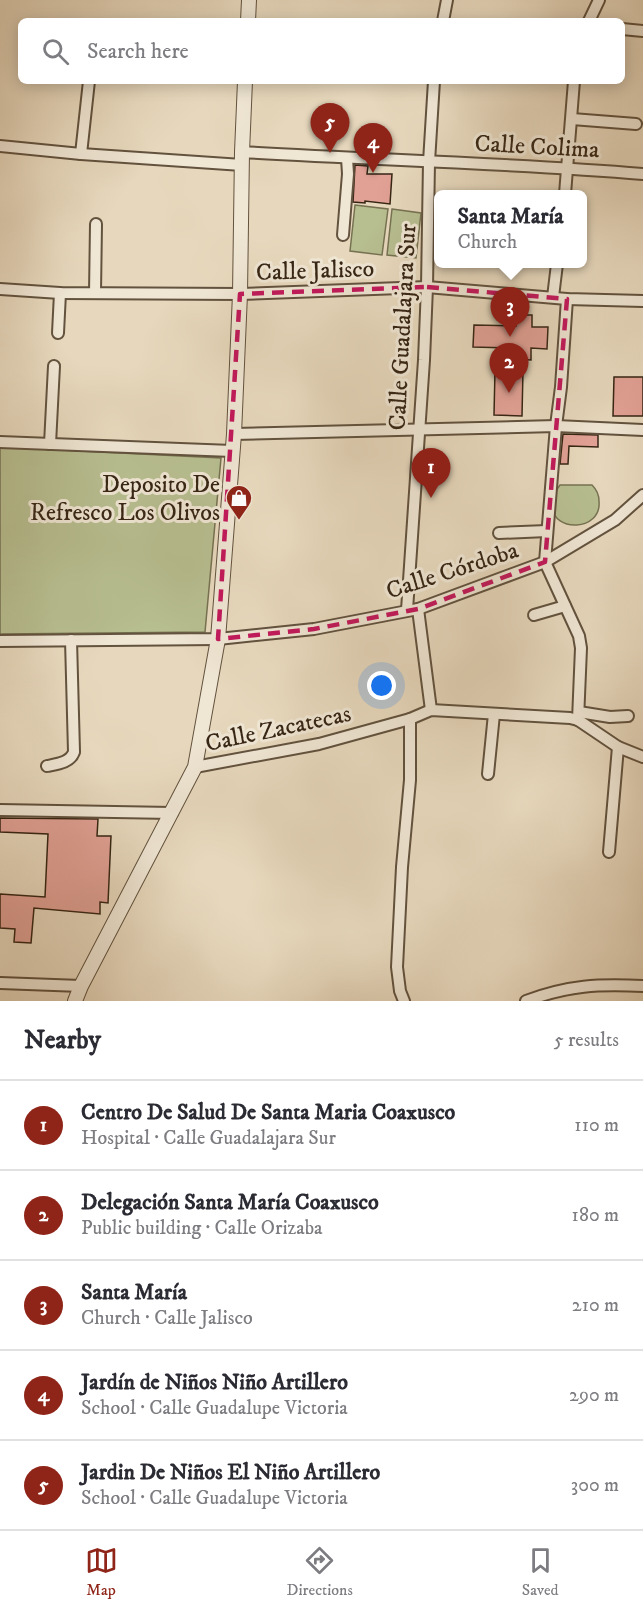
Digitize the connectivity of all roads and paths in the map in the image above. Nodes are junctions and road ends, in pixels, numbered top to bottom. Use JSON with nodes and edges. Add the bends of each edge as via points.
{"nodes":[{"id":1,"x":249,"y":0,"type":"edge"},
{"id":2,"x":447,"y":0,"type":"edge"},
{"id":3,"x":599,"y":0,"type":"edge"},
{"id":4,"x":248,"y":18,"type":"edge"},
{"id":5,"x":444,"y":18,"type":"edge"},
{"id":6,"x":591,"y":18,"type":"edge"},
{"id":7,"x":625,"y":29,"type":"edge"},
{"id":8,"x":643,"y":31,"type":"edge"},
{"id":9,"x":89,"y":84,"type":"edge"},
{"id":10,"x":245,"y":84,"type":"edge"},
{"id":11,"x":434,"y":84,"type":"edge"},
{"id":12,"x":574,"y":84,"type":"edge"},
{"id":13,"x":572,"y":119,"type":"junction"},
{"id":14,"x":636,"y":124,"type":"dead end"},
{"id":15,"x":0,"y":146,"type":"edge"},
{"id":16,"x":81,"y":154,"type":"junction"},
{"id":17,"x":242,"y":158,"type":"junction"},
{"id":18,"x":347,"y":158,"type":"junction"},
{"id":19,"x":429,"y":162,"type":"junction"},
{"id":20,"x":568,"y":168,"type":"junction"},
{"id":21,"x":643,"y":174,"type":"edge"},
{"id":22,"x":566,"y":190,"type":"edge"},
{"id":23,"x":96,"y":224,"type":"dead end"},
{"id":24,"x":343,"y":235,"type":"dead end"},
{"id":25,"x":557,"y":268,"type":"edge"},
{"id":26,"x":427,"y":287,"type":"junction"},
{"id":27,"x":0,"y":288,"type":"edge"},
{"id":28,"x":60,"y":293,"type":"junction"},
{"id":29,"x":95,"y":293,"type":"junction"},
{"id":30,"x":240,"y":294,"type":"junction"},
{"id":31,"x":553,"y":297,"type":"junction"},
{"id":32,"x":567,"y":299,"type":"junction"},
{"id":33,"x":643,"y":301,"type":"edge"},
{"id":34,"x":58,"y":333,"type":"dead end"},
{"id":35,"x":54,"y":366,"type":"dead end"},
{"id":36,"x":556,"y":426,"type":"junction"},
{"id":37,"x":418,"y":429,"type":"junction"},
{"id":38,"x":643,"y":430,"type":"edge"},
{"id":39,"x":234,"y":434,"type":"junction"},
{"id":40,"x":0,"y":442,"type":"edge"},
{"id":41,"x":50,"y":444,"type":"junction"},
{"id":42,"x":232,"y":451,"type":"junction"},
{"id":43,"x":643,"y":495,"type":"edge"},
{"id":44,"x":547,"y":531,"type":"junction"},
{"id":45,"x":499,"y":533,"type":"dead end"},
{"id":46,"x":545,"y":562,"type":"junction"},
{"id":47,"x":566,"y":606,"type":"junction"},
{"id":48,"x":413,"y":609,"type":"junction"},
{"id":49,"x":534,"y":615,"type":"dead end"},
{"id":50,"x":218,"y":639,"type":"junction"},
{"id":51,"x":71,"y":640,"type":"junction"},
{"id":52,"x":0,"y":641,"type":"edge"},
{"id":53,"x":431,"y":711,"type":"junction"},
{"id":54,"x":494,"y":714,"type":"junction"},
{"id":55,"x":579,"y":716,"type":"junction"},
{"id":56,"x":628,"y":716,"type":"dead end"},
{"id":57,"x":410,"y":719,"type":"junction"},
{"id":58,"x":618,"y":747,"type":"junction"},
{"id":59,"x":643,"y":758,"type":"edge"},
{"id":60,"x":47,"y":766,"type":"dead end"},
{"id":61,"x":195,"y":767,"type":"junction"},
{"id":62,"x":488,"y":774,"type":"dead end"},
{"id":63,"x":0,"y":810,"type":"edge"},
{"id":64,"x":172,"y":813,"type":"junction"},
{"id":65,"x":609,"y":852,"type":"dead end"},
{"id":66,"x":0,"y":983,"type":"edge"},
{"id":67,"x":81,"y":986,"type":"junction"},
{"id":68,"x":643,"y":986,"type":"edge"},
{"id":69,"x":75,"y":1001,"type":"edge"},
{"id":70,"x":404,"y":1001,"type":"edge"},
{"id":71,"x":526,"y":1001,"type":"edge"}],
"edges":[{"from":1,"to":4,"type":"street"},
{"from":2,"to":5,"type":"street"},
{"from":3,"to":6,"type":"street"},
{"from":7,"to":8,"type":"street"},
{"from":9,"to":16,"type":"street"},
{"from":10,"to":17,"type":"street"},
{"from":11,"to":19,"type":"street","name":"Calle Guadalajara Sur"},
{"from":12,"to":13,"type":"street"},
{"from":13,"to":14,"type":"street"},
{"from":13,"to":20,"type":"street"},
{"from":15,"to":16,"type":"street","name":"Calle Colima"},
{"from":16,"to":17,"type":"street","name":"Calle Colima"},
{"from":17,"to":18,"type":"street","name":"Calle Colima"},
{"from":17,"to":30,"type":"street"},
{"from":18,"to":19,"type":"street","name":"Calle Colima"},
{"from":18,"to":24,"type":"street"},
{"from":19,"to":20,"type":"street","name":"Calle Colima"},
{"from":19,"to":26,"type":"street","name":"Calle Guadalajara Sur"},
{"from":20,"to":21,"type":"street","name":"Calle Colima"},
{"from":20,"to":22,"type":"street"},
{"from":23,"to":29,"type":"street"},
{"from":25,"to":31,"type":"street"},
{"from":26,"to":30,"type":"street","name":"Calle Jalisco"},
{"from":26,"to":31,"type":"street","name":"Calle Jalisco"},
{"from":26,"to":37,"type":"street","name":"Calle Guadalajara Sur"},
{"from":27,"to":28,"type":"street","name":"Calle Jalisco"},
{"from":28,"to":29,"type":"street","name":"Calle Jalisco"},
{"from":28,"to":34,"type":"street"},
{"from":29,"to":30,"type":"street","name":"Calle Jalisco"},
{"from":30,"to":39,"type":"street"},
{"from":31,"to":32,"type":"street","name":"Calle Jalisco"},
{"from":32,"to":33,"type":"street","name":"Calle Jalisco"},
{"from":32,"to":36,"type":"street"},
{"from":35,"to":41,"type":"street"},
{"from":36,"to":37,"type":"street"},
{"from":36,"to":38,"type":"street"},
{"from":36,"to":44,"type":"street"},
{"from":37,"to":39,"type":"street"},
{"from":37,"to":48,"type":"street","name":"Calle Guadalajara Sur"},
{"from":39,"to":42,"type":"street"},
{"from":40,"to":41,"type":"street"},
{"from":41,"to":42,"type":"street"},
{"from":42,"to":50,"type":"street"},
{"from":43,"to":46,"type":"street","name":"Calle Córdoba","via":[[615,520]]},
{"from":44,"to":45,"type":"street"},
{"from":44,"to":46,"type":"street"},
{"from":46,"to":47,"type":"street"},
{"from":46,"to":48,"type":"street","name":"Calle Córdoba"},
{"from":47,"to":49,"type":"street"},
{"from":47,"to":55,"type":"street","via":[[581,648]]},
{"from":48,"to":50,"type":"street","name":"Calle Córdoba","via":[[314,629]]},
{"from":48,"to":53,"type":"street","name":"Calle Guadalajara Sur"},
{"from":50,"to":51,"type":"street","name":"Calle Córdoba"},
{"from":50,"to":61,"type":"street"},
{"from":51,"to":52,"type":"street","name":"Calle Córdoba"},
{"from":51,"to":60,"type":"street","via":[[74,752],[66,761]]},
{"from":53,"to":54,"type":"street","name":"Calle Zacatecas"},
{"from":53,"to":57,"type":"street","name":"Calle Zacatecas"},
{"from":54,"to":55,"type":"street","name":"Calle Zacatecas"},
{"from":54,"to":62,"type":"street"},
{"from":55,"to":56,"type":"street"},
{"from":55,"to":58,"type":"street","name":"Calle Zacatecas"},
{"from":57,"to":61,"type":"street","name":"Calle Zacatecas","via":[[319,744]]},
{"from":57,"to":70,"type":"street","via":[[410,780],[397,967]]},
{"from":58,"to":59,"type":"street","name":"Calle Zacatecas"},
{"from":58,"to":65,"type":"street"},
{"from":61,"to":64,"type":"street"},
{"from":63,"to":64,"type":"street"},
{"from":64,"to":67,"type":"street"},
{"from":66,"to":67,"type":"street"},
{"from":67,"to":69,"type":"street"},
{"from":68,"to":71,"type":"street","via":[[585,986]]}]}
